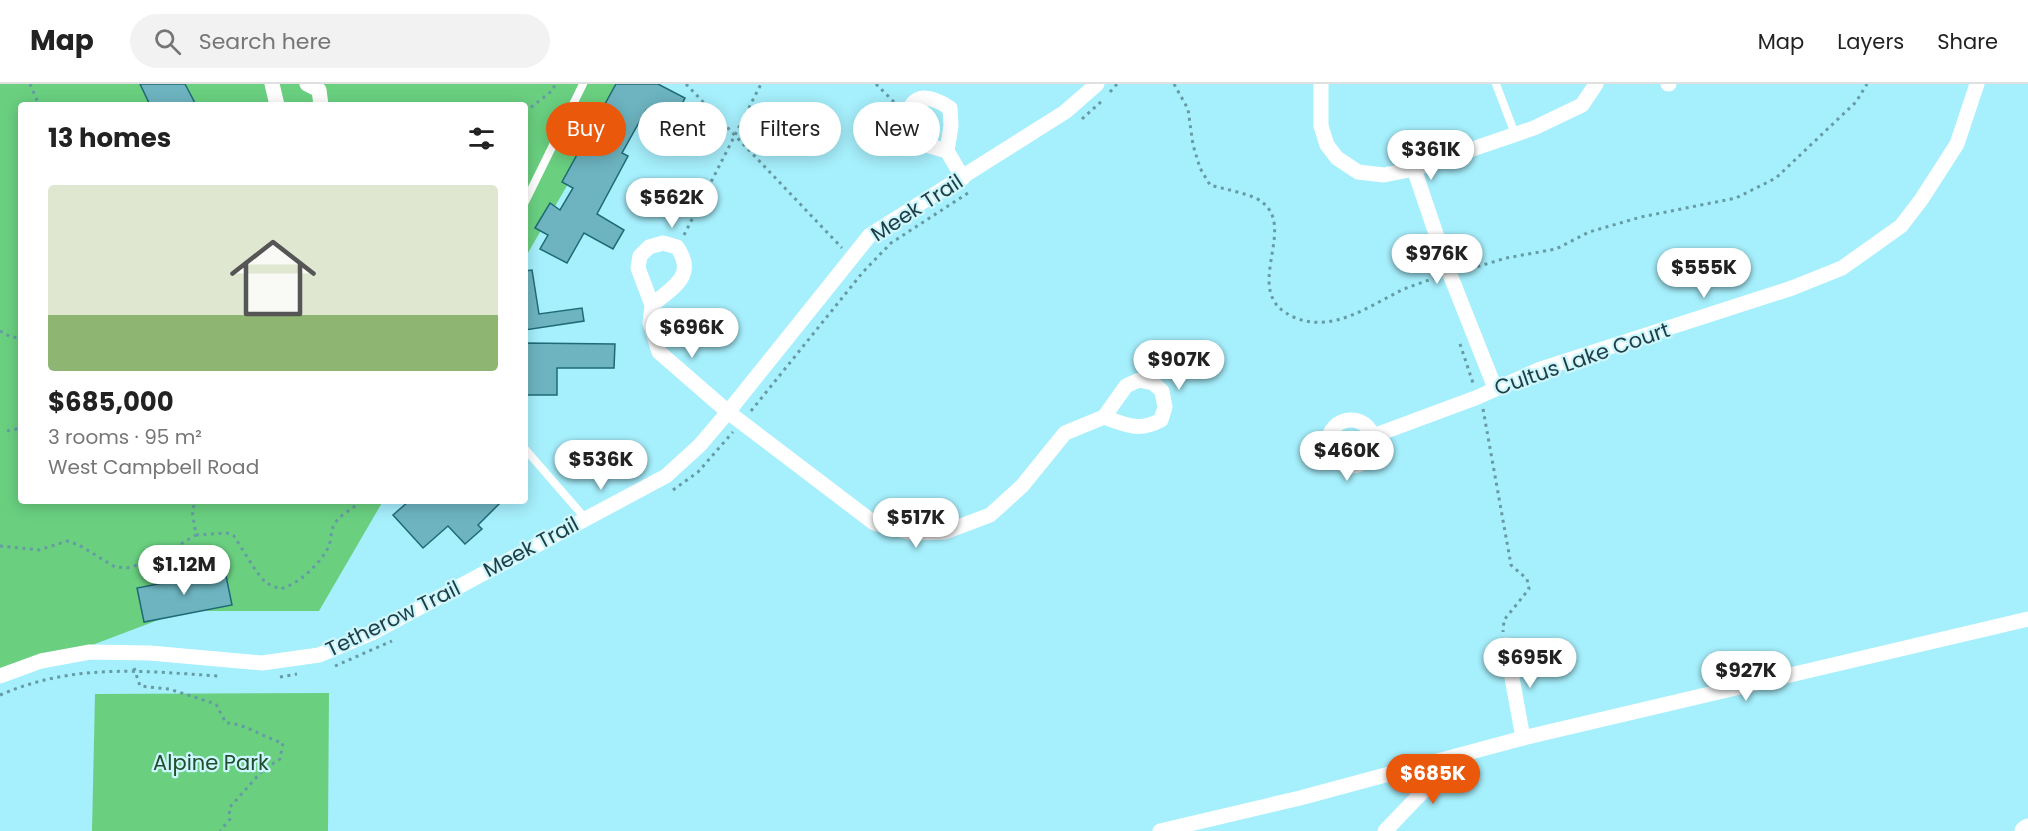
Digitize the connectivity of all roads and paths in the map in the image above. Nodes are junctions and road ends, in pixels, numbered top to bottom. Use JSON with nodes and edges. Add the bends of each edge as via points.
{"nodes":[{"id":1,"x":30,"y":84,"type":"edge"},
{"id":2,"x":272,"y":84,"type":"edge"},
{"id":3,"x":307,"y":84,"type":"edge"},
{"id":4,"x":555,"y":84,"type":"edge"},
{"id":5,"x":583,"y":84,"type":"edge"},
{"id":6,"x":686,"y":84,"type":"edge"},
{"id":7,"x":761,"y":84,"type":"edge"},
{"id":8,"x":876,"y":84,"type":"edge"},
{"id":9,"x":1097,"y":84,"type":"edge"},
{"id":10,"x":1117,"y":84,"type":"edge"},
{"id":11,"x":1174,"y":84,"type":"edge"},
{"id":12,"x":1321,"y":84,"type":"edge"},
{"id":13,"x":1496,"y":84,"type":"edge"},
{"id":14,"x":1596,"y":84,"type":"edge"},
{"id":15,"x":1867,"y":84,"type":"edge"},
{"id":16,"x":1977,"y":84,"type":"edge"},
{"id":17,"x":38,"y":102,"type":"edge"},
{"id":18,"x":276,"y":102,"type":"edge"},
{"id":19,"x":321,"y":102,"type":"edge"},
{"id":20,"x":895,"y":102,"type":"edge"},
{"id":21,"x":914,"y":102,"type":"edge"},
{"id":22,"x":528,"y":110,"type":"edge"},
{"id":23,"x":1073,"y":124,"type":"dead end"},
{"id":24,"x":1515,"y":134,"type":"junction"},
{"id":25,"x":735,"y":136,"type":"junction"},
{"id":26,"x":940,"y":149,"type":"edge"},
{"id":27,"x":947,"y":151,"type":"junction"},
{"id":28,"x":1414,"y":169,"type":"junction"},
{"id":29,"x":963,"y":178,"type":"junction"},
{"id":30,"x":977,"y":187,"type":"dead end"},
{"id":31,"x":528,"y":196,"type":"edge"},
{"id":32,"x":677,"y":247,"type":"junction"},
{"id":33,"x":852,"y":258,"type":"junction"},
{"id":34,"x":1443,"y":274,"type":"junction"},
{"id":35,"x":1441,"y":287,"type":"dead end"},
{"id":36,"x":652,"y":305,"type":"junction"},
{"id":37,"x":0,"y":331,"type":"edge"},
{"id":38,"x":18,"y":338,"type":"edge"},
{"id":39,"x":1460,"y":342,"type":"dead end"},
{"id":40,"x":1495,"y":388,"type":"junction"},
{"id":41,"x":1478,"y":397,"type":"junction"},
{"id":42,"x":728,"y":412,"type":"junction"},
{"id":43,"x":1104,"y":417,"type":"dead end"},
{"id":44,"x":741,"y":423,"type":"junction"},
{"id":45,"x":18,"y":429,"type":"edge"},
{"id":46,"x":7,"y":431,"type":"dead end"},
{"id":47,"x":1372,"y":436,"type":"dead end"},
{"id":48,"x":528,"y":452,"type":"edge"},
{"id":49,"x":667,"y":494,"type":"dead end"},
{"id":50,"x":195,"y":504,"type":"edge"},
{"id":51,"x":356,"y":504,"type":"edge"},
{"id":52,"x":585,"y":518,"type":"junction"},
{"id":53,"x":196,"y":535,"type":"junction"},
{"id":54,"x":0,"y":546,"type":"edge"},
{"id":55,"x":2028,"y":619,"type":"edge"},
{"id":56,"x":395,"y":639,"type":"dead end"},
{"id":57,"x":1506,"y":645,"type":"joint"},
{"id":58,"x":130,"y":653,"type":"junction"},
{"id":59,"x":328,"y":668,"type":"dead end"},
{"id":60,"x":135,"y":669,"type":"junction"},
{"id":61,"x":298,"y":674,"type":"dead end"},
{"id":62,"x":0,"y":676,"type":"edge"},
{"id":63,"x":228,"y":676,"type":"dead end"},
{"id":64,"x":270,"y":677,"type":"dead end"},
{"id":65,"x":0,"y":695,"type":"edge"},
{"id":66,"x":1523,"y":738,"type":"junction"},
{"id":67,"x":1457,"y":756,"type":"junction"},
{"id":68,"x":220,"y":831,"type":"edge"},
{"id":69,"x":1160,"y":831,"type":"edge"},
{"id":70,"x":1385,"y":831,"type":"edge"}],
"edges":[{"from":1,"to":17,"type":"path"},
{"from":2,"to":18,"type":"street"},
{"from":3,"to":19,"type":"street","via":[[319,90]]},
{"from":4,"to":22,"type":"path"},
{"from":5,"to":31,"type":"lane"},
{"from":6,"to":25,"type":"path"},
{"from":7,"to":25,"type":"path"},
{"from":8,"to":20,"type":"path"},
{"from":9,"to":29,"type":"street","name":"Meek Trail","via":[[1065,112]]},
{"from":10,"to":23,"type":"path","via":[[1093,112]]},
{"from":11,"to":34,"type":"path","via":[[1188,109],[1192,145],[1210,185],[1262,201],[1272,214],[1274,243],[1269,290],[1275,306],[1294,318],[1324,323],[1355,314]]},
{"from":12,"to":28,"type":"street","via":[[1321,126],[1327,145],[1337,158],[1358,172],[1384,175]]},
{"from":13,"to":24,"type":"lane"},
{"from":14,"to":24,"type":"street","via":[[1581,105]]},
{"from":15,"to":34,"type":"path","via":[[1856,102],[1776,178],[1736,198],[1641,217],[1589,232],[1556,249]]},
{"from":16,"to":40,"type":"street","name":"Cultus Lake Court","via":[[1957,144],[1922,200],[1901,226],[1842,268]]},
{"from":21,"to":27,"type":"street","via":[[922,96],[934,98],[950,108]]},
{"from":24,"to":28,"type":"street"},
{"from":25,"to":32,"type":"path"},
{"from":25,"to":33,"type":"path"},
{"from":26,"to":27,"type":"street"},
{"from":27,"to":29,"type":"street"},
{"from":28,"to":34,"type":"street"},
{"from":29,"to":33,"type":"street","name":"Meek Trail","via":[[870,235]]},
{"from":30,"to":44,"type":"path","via":[[891,243]]},
{"from":32,"to":36,"type":"street","via":[[684,258],[685,271],[679,282]]},
{"from":32,"to":36,"type":"street","via":[[663,243],[649,247],[640,256],[638,268]]},
{"from":33,"to":42,"type":"street","name":"Meek Trail"},
{"from":34,"to":35,"type":"path"},
{"from":34,"to":40,"type":"street"},
{"from":36,"to":42,"type":"street","via":[[650,323],[659,352]]},
{"from":37,"to":38,"type":"path"},
{"from":39,"to":41,"type":"path"},
{"from":40,"to":41,"type":"street","name":"Cultus Lake Court"},
{"from":41,"to":47,"type":"street","name":"Cultus Lake Court"},
{"from":41,"to":57,"type":"path","via":[[1487,416],[1488,446],[1511,565],[1527,579],[1529,589],[1504,620]]},
{"from":42,"to":44,"type":"street"},
{"from":42,"to":52,"type":"street","name":"Meek Trail","via":[[666,476]]},
{"from":43,"to":44,"type":"street","via":[[1065,433],[1022,486],[990,515],[945,532],[912,533],[874,523]]},
{"from":44,"to":49,"type":"path","via":[[698,472]]},
{"from":45,"to":46,"type":"path"},
{"from":48,"to":52,"type":"lane"},
{"from":50,"to":53,"type":"path"},
{"from":51,"to":53,"type":"path","via":[[343,513],[333,527],[328,547],[302,579],[280,589],[266,583],[234,536]]},
{"from":52,"to":58,"type":"street","name":"Meek Trail","via":[[374,632],[319,655],[262,663]]},
{"from":53,"to":54,"type":"path","via":[[151,561],[127,568],[115,567],[67,541],[39,550]]},
{"from":55,"to":66,"type":"street"},
{"from":56,"to":59,"type":"path","name":"Tetherow Trail"},
{"from":57,"to":66,"type":"street"},
{"from":58,"to":60,"type":"path"},
{"from":58,"to":62,"type":"street","name":"Meek Trail","via":[[90,652],[41,661]]},
{"from":60,"to":63,"type":"path"},
{"from":60,"to":65,"type":"path","via":[[61,675]]},
{"from":60,"to":68,"type":"path","via":[[140,686],[169,689],[216,704],[226,723],[241,723],[263,738],[283,743],[280,759],[263,770],[229,808],[230,819]]},
{"from":61,"to":64,"type":"path"},
{"from":66,"to":67,"type":"street"},
{"from":67,"to":69,"type":"street"},
{"from":67,"to":70,"type":"street"}]}
